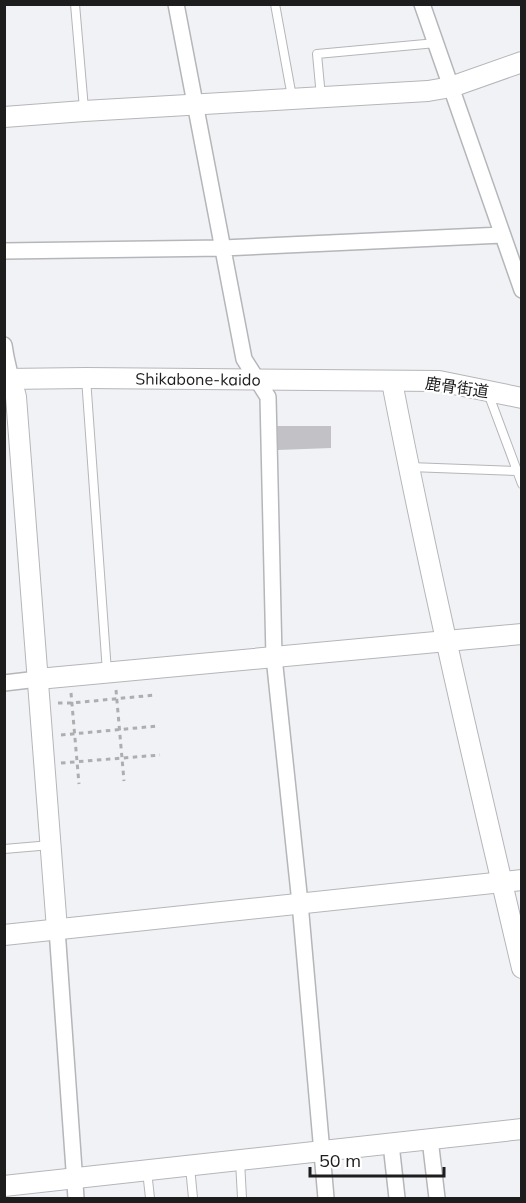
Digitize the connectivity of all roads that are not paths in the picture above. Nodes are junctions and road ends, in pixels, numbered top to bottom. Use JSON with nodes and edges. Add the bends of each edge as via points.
{"nodes":[{"id":1,"x":75,"y":4,"type":"edge"},
{"id":2,"x":176,"y":4,"type":"edge"},
{"id":3,"x":275,"y":4,"type":"edge"},
{"id":4,"x":422,"y":4,"type":"edge"},
{"id":5,"x":436,"y":43,"type":"junction"},
{"id":6,"x":522,"y":62,"type":"edge"},
{"id":7,"x":451,"y":87,"type":"junction"},
{"id":8,"x":321,"y":97,"type":"junction"},
{"id":9,"x":292,"y":99,"type":"junction"},
{"id":10,"x":195,"y":105,"type":"junction"},
{"id":11,"x":84,"y":111,"type":"junction"},
{"id":12,"x":4,"y":117,"type":"edge"},
{"id":13,"x":502,"y":235,"type":"junction"},
{"id":14,"x":223,"y":248,"type":"junction"},
{"id":15,"x":4,"y":251,"type":"edge"},
{"id":16,"x":522,"y":290,"type":"edge"},
{"id":17,"x":4,"y":345,"type":"edge"},
{"id":18,"x":86,"y":378,"type":"junction"},
{"id":19,"x":8,"y":379,"type":"edge"},
{"id":20,"x":258,"y":379,"type":"junction"},
{"id":21,"x":392,"y":382,"type":"junction"},
{"id":22,"x":488,"y":391,"type":"junction"},
{"id":23,"x":522,"y":398,"type":"edge"},
{"id":24,"x":408,"y":467,"type":"junction"},
{"id":25,"x":517,"y":471,"type":"junction"},
{"id":26,"x":522,"y":484,"type":"edge"},
{"id":27,"x":522,"y":634,"type":"edge"},
{"id":28,"x":446,"y":642,"type":"junction"},
{"id":29,"x":274,"y":657,"type":"junction"},
{"id":30,"x":38,"y":679,"type":"junction"},
{"id":31,"x":111,"y":680,"type":"junction"},
{"id":32,"x":4,"y":683,"type":"edge"},
{"id":33,"x":51,"y":844,"type":"junction"},
{"id":34,"x":4,"y":849,"type":"edge"},
{"id":35,"x":522,"y":880,"type":"edge"},
{"id":36,"x":501,"y":882,"type":"junction"},
{"id":37,"x":300,"y":903,"type":"junction"},
{"id":38,"x":57,"y":929,"type":"junction"},
{"id":39,"x":4,"y":935,"type":"edge"},
{"id":40,"x":522,"y":968,"type":"edge"},
{"id":41,"x":522,"y":1129,"type":"edge"},
{"id":42,"x":430,"y":1139,"type":"junction"},
{"id":43,"x":391,"y":1144,"type":"junction"},
{"id":44,"x":322,"y":1152,"type":"junction"},
{"id":45,"x":240,"y":1161,"type":"junction"},
{"id":46,"x":190,"y":1166,"type":"junction"},
{"id":47,"x":147,"y":1171,"type":"junction"},
{"id":48,"x":75,"y":1179,"type":"junction"},
{"id":49,"x":4,"y":1186,"type":"edge"},
{"id":50,"x":76,"y":1198,"type":"edge"},
{"id":51,"x":150,"y":1198,"type":"edge"},
{"id":52,"x":193,"y":1198,"type":"edge"},
{"id":53,"x":242,"y":1198,"type":"edge"},
{"id":54,"x":326,"y":1198,"type":"edge"},
{"id":55,"x":397,"y":1198,"type":"edge"},
{"id":56,"x":436,"y":1198,"type":"edge"}],
"edges":[{"from":1,"to":11,"type":"lane"},
{"from":2,"to":10,"type":"street"},
{"from":3,"to":9,"type":"lane"},
{"from":4,"to":5,"type":"street"},
{"from":5,"to":7,"type":"street"},
{"from":5,"to":8,"type":"lane","via":[[317,54]]},
{"from":6,"to":7,"type":"street"},
{"from":7,"to":8,"type":"street"},
{"from":7,"to":13,"type":"street"},
{"from":8,"to":9,"type":"street"},
{"from":9,"to":10,"type":"street"},
{"from":10,"to":11,"type":"street"},
{"from":10,"to":14,"type":"street"},
{"from":11,"to":12,"type":"street"},
{"from":13,"to":14,"type":"street"},
{"from":13,"to":16,"type":"street"},
{"from":14,"to":15,"type":"street"},
{"from":14,"to":20,"type":"street","via":[[244,359]]},
{"from":17,"to":19,"type":"street"},
{"from":18,"to":19,"type":"street","name":"Shikabone-kaido"},
{"from":18,"to":20,"type":"street","name":"Shikabone-kaido"},
{"from":18,"to":31,"type":"lane"},
{"from":19,"to":30,"type":"street","via":[[16,397]]},
{"from":20,"to":21,"type":"street","name":"Shikabone-kaido"},
{"from":20,"to":29,"type":"street","via":[[268,397]]},
{"from":21,"to":22,"type":"street","name":"鹿骨街道","via":[[439,381]]},
{"from":21,"to":24,"type":"street"},
{"from":22,"to":23,"type":"street","name":"鹿骨街道"},
{"from":22,"to":25,"type":"lane"},
{"from":24,"to":25,"type":"lane"},
{"from":24,"to":28,"type":"street"},
{"from":25,"to":26,"type":"lane"},
{"from":27,"to":28,"type":"street"},
{"from":28,"to":29,"type":"street"},
{"from":28,"to":36,"type":"street"},
{"from":29,"to":31,"type":"street"},
{"from":29,"to":37,"type":"street"},
{"from":30,"to":31,"type":"street"},
{"from":30,"to":32,"type":"street"},
{"from":30,"to":33,"type":"street"},
{"from":33,"to":34,"type":"lane"},
{"from":33,"to":38,"type":"street"},
{"from":35,"to":36,"type":"street"},
{"from":36,"to":37,"type":"street"},
{"from":36,"to":40,"type":"street"},
{"from":37,"to":38,"type":"street"},
{"from":37,"to":44,"type":"street"},
{"from":38,"to":39,"type":"street"},
{"from":38,"to":48,"type":"street"},
{"from":41,"to":42,"type":"street"},
{"from":42,"to":43,"type":"street"},
{"from":42,"to":56,"type":"street"},
{"from":43,"to":44,"type":"street"},
{"from":43,"to":55,"type":"street"},
{"from":44,"to":45,"type":"street"},
{"from":44,"to":54,"type":"street"},
{"from":45,"to":46,"type":"street"},
{"from":45,"to":53,"type":"lane"},
{"from":46,"to":47,"type":"street"},
{"from":46,"to":52,"type":"lane"},
{"from":47,"to":48,"type":"street"},
{"from":47,"to":51,"type":"lane"},
{"from":48,"to":49,"type":"street"},
{"from":48,"to":50,"type":"street"}]}
